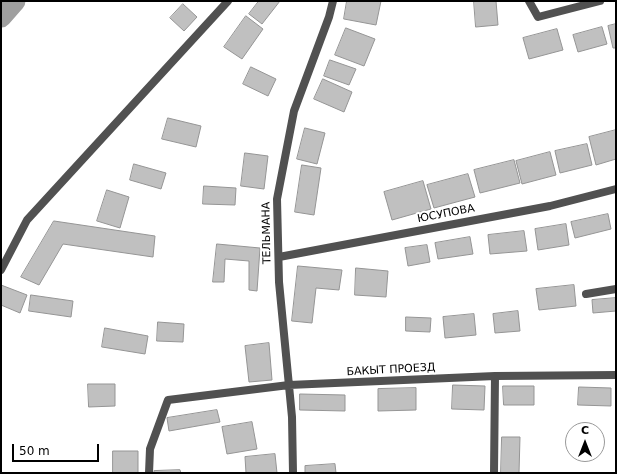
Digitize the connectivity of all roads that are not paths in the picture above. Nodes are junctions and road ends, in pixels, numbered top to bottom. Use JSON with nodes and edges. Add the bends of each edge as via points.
{"nodes":[{"id":1,"x":228,"y":1,"type":"edge"},
{"id":2,"x":332,"y":1,"type":"edge"},
{"id":3,"x":529,"y":1,"type":"edge"},
{"id":4,"x":600,"y":1,"type":"edge"},
{"id":5,"x":616,"y":189,"type":"edge"},
{"id":6,"x":279,"y":257,"type":"junction"},
{"id":7,"x":1,"y":270,"type":"edge"},
{"id":8,"x":616,"y":289,"type":"edge"},
{"id":9,"x":586,"y":294,"type":"dead end"},
{"id":10,"x":616,"y":375,"type":"edge"},
{"id":11,"x":495,"y":376,"type":"junction"},
{"id":12,"x":289,"y":385,"type":"junction"},
{"id":13,"x":149,"y":473,"type":"edge"},
{"id":14,"x":293,"y":473,"type":"edge"},
{"id":15,"x":494,"y":473,"type":"edge"}],
"edges":[{"from":1,"to":7,"type":"street","via":[[27,220]]},
{"from":2,"to":6,"type":"street","name":"ТЕЛЬМАНА","via":[[329,17],[294,111],[277,199]]},
{"from":3,"to":4,"type":"street","via":[[538,17]]},
{"from":5,"to":6,"type":"street","name":"ЮСУПОВА","via":[[550,206]]},
{"from":6,"to":12,"type":"street","name":"ТЕЛЬМАНА"},
{"from":8,"to":9,"type":"street"},
{"from":10,"to":11,"type":"street","name":"БАКЫТ ПРОЕЗД"},
{"from":11,"to":12,"type":"street","name":"БАКЫТ ПРОЕЗД"},
{"from":11,"to":15,"type":"street"},
{"from":12,"to":13,"type":"street","name":"БАКЫТ ПРОЕЗД","via":[[168,400],[150,449]]},
{"from":12,"to":14,"type":"street","name":"ТЕЛЬМАНА"}]}
